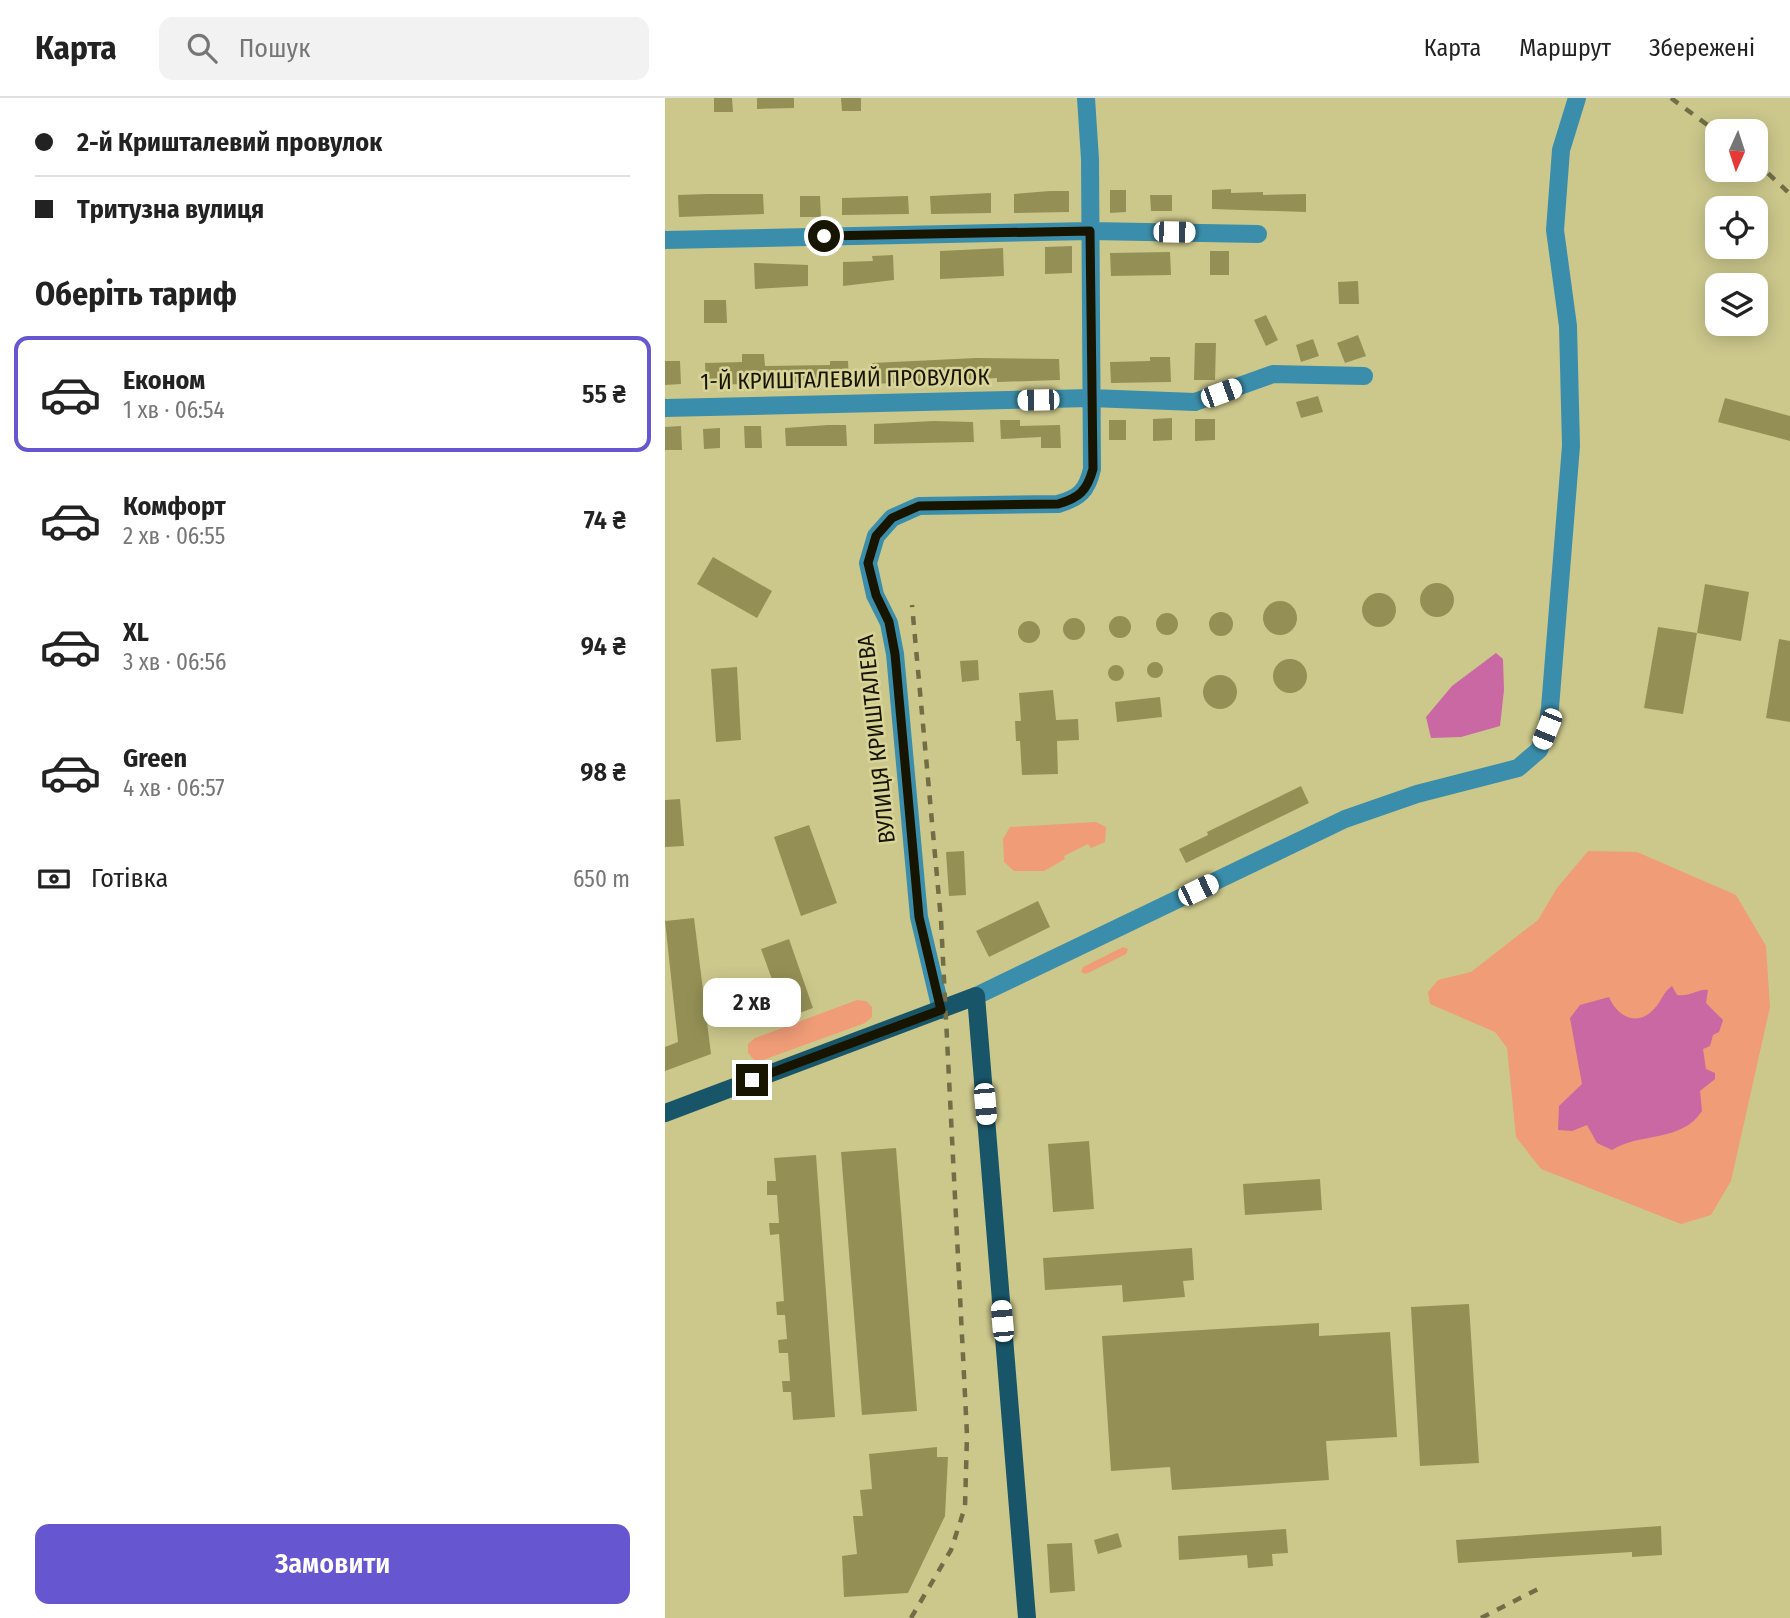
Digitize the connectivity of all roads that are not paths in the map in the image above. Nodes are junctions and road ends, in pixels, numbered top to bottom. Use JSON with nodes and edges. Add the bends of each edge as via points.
{"nodes":[{"id":1,"x":1086,"y":98,"type":"edge"},
{"id":2,"x":1577,"y":98,"type":"edge"},
{"id":3,"x":1090,"y":231,"type":"junction"},
{"id":4,"x":1258,"y":234,"type":"dead end"},
{"id":5,"x":665,"y":240,"type":"edge"},
{"id":6,"x":1364,"y":376,"type":"dead end"},
{"id":7,"x":1091,"y":398,"type":"junction"},
{"id":8,"x":665,"y":408,"type":"edge"},
{"id":9,"x":976,"y":996,"type":"junction"},
{"id":10,"x":941,"y":1010,"type":"junction"},
{"id":11,"x":665,"y":1113,"type":"edge"},
{"id":12,"x":1027,"y":1618,"type":"edge"}],
"edges":[{"from":1,"to":3,"type":"street","name":"ВУЛИЦЯ КРИШТАЛЕВА"},
{"from":2,"to":9,"type":"street","via":[[1561,150],[1555,230],[1568,327],[1570,446],[1548,719],[1539,750],[1518,768],[1345,818]]},
{"from":3,"to":4,"type":"street"},
{"from":3,"to":5,"type":"street"},
{"from":3,"to":7,"type":"street","name":"ВУЛИЦЯ КРИШТАЛЕВА"},
{"from":6,"to":7,"type":"street","name":"1-Й КРИШТАЛЕВИЙ ПРОВУЛОК","via":[[1273,374],[1195,402]]},
{"from":7,"to":8,"type":"street","name":"1-Й КРИШТАЛЕВИЙ ПРОВУЛОК"},
{"from":7,"to":10,"type":"street","name":"ВУЛИЦЯ КРИШТАЛЕВА","via":[[1093,469],[1089,485],[1077,499],[1058,504],[919,506],[892,518],[876,536],[868,563],[895,654],[919,917]]},
{"from":9,"to":10,"type":"main road"},
{"from":9,"to":12,"type":"main road"},
{"from":10,"to":11,"type":"main road"}]}
